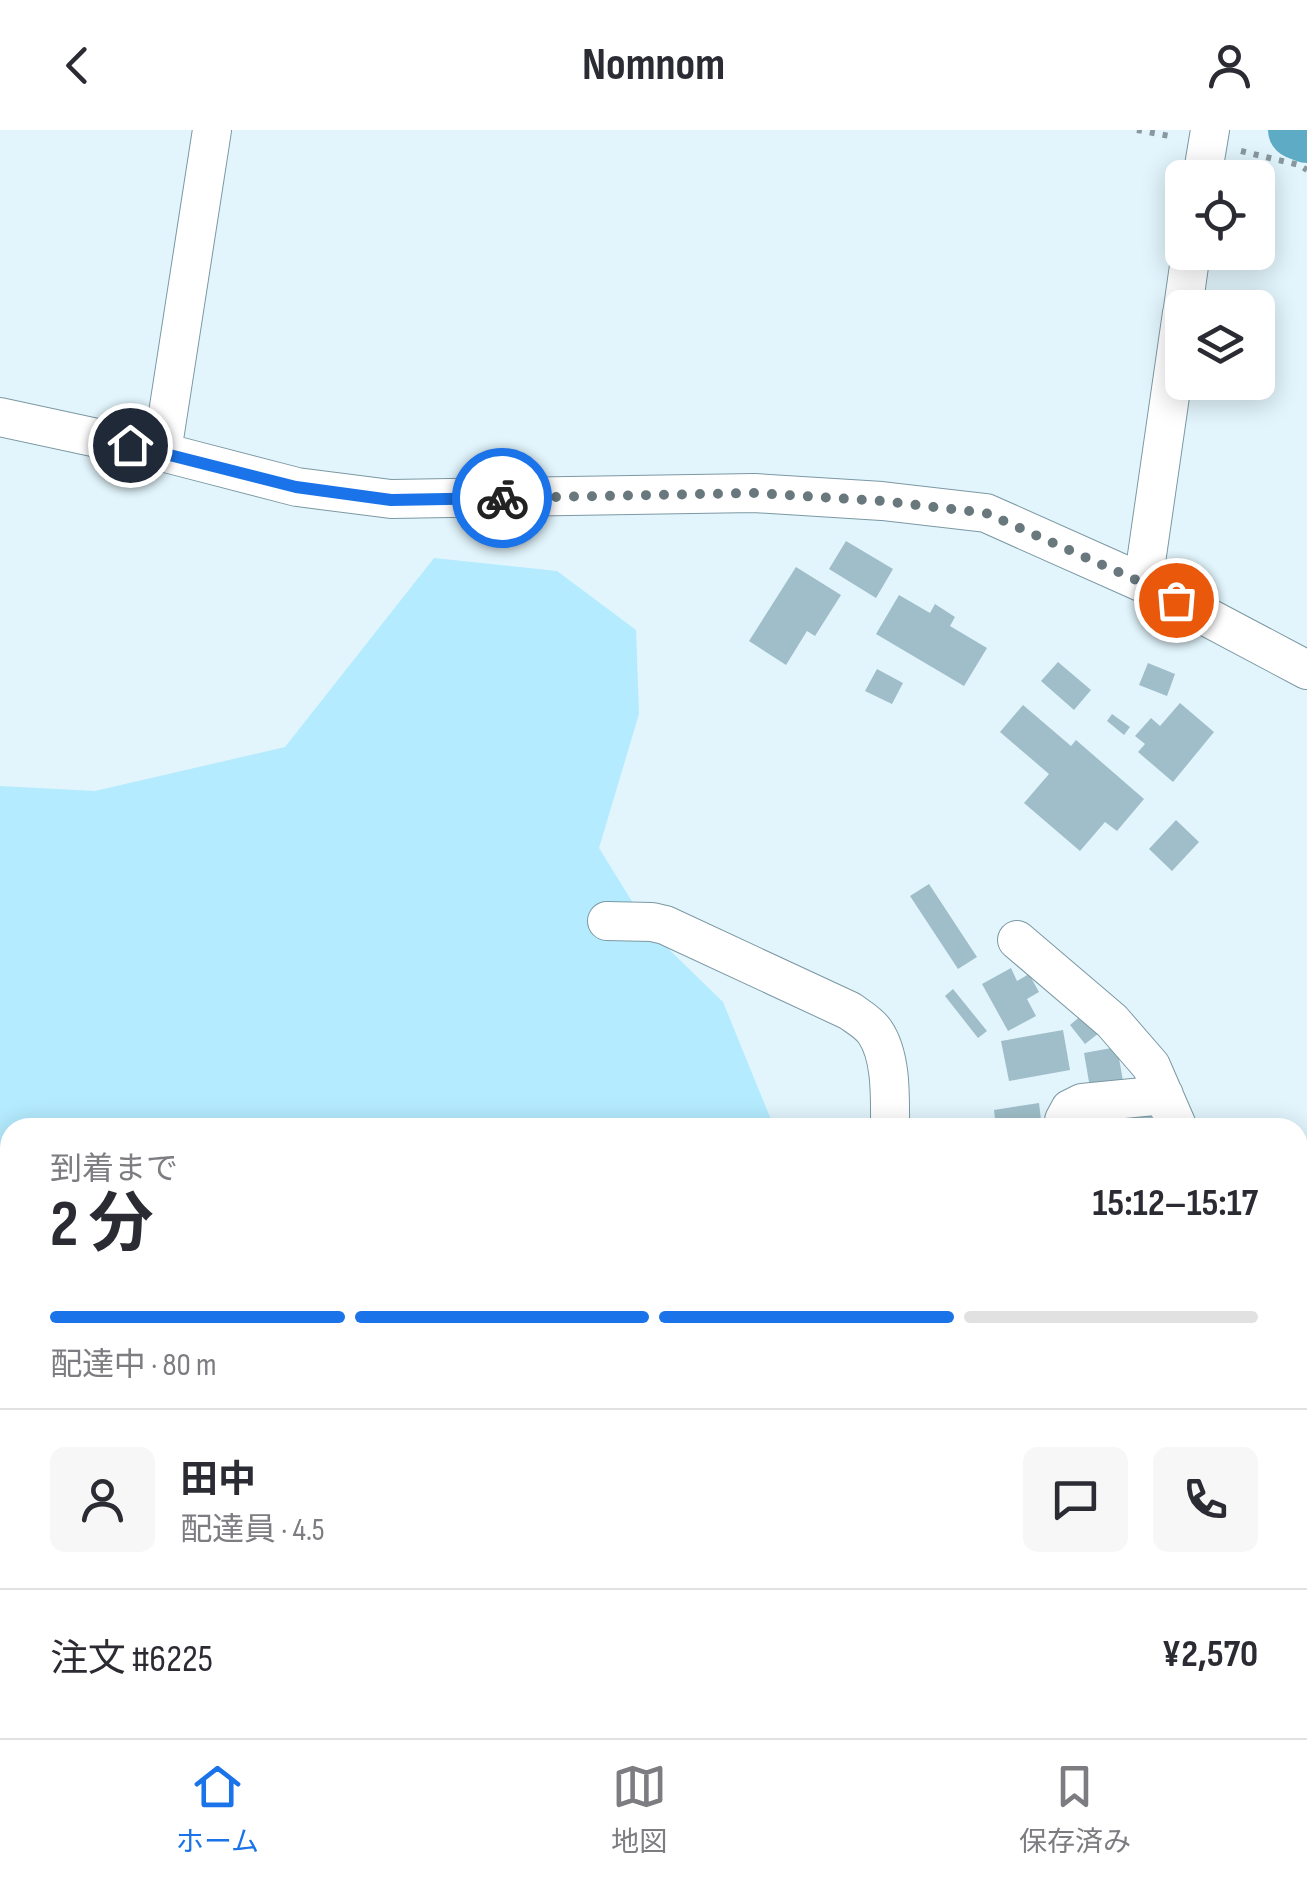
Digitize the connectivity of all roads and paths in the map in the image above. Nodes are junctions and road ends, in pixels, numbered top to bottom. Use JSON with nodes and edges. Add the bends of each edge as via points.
{"nodes":[{"id":1,"x":212,"y":130,"type":"edge"},
{"id":2,"x":1210,"y":131,"type":"edge"},
{"id":3,"x":1205,"y":160,"type":"edge"},
{"id":4,"x":1170,"y":400,"type":"edge"},
{"id":5,"x":0,"y":417,"type":"edge"},
{"id":6,"x":162,"y":452,"type":"junction"},
{"id":7,"x":1143,"y":583,"type":"junction"},
{"id":8,"x":1307,"y":670,"type":"edge"},
{"id":9,"x":608,"y":921,"type":"dead end"},
{"id":10,"x":1017,"y":940,"type":"dead end"},
{"id":11,"x":1171,"y":1111,"type":"edge"},
{"id":12,"x":889,"y":1118,"type":"edge"},
{"id":13,"x":1065,"y":1118,"type":"edge"}],
"edges":[{"from":1,"to":6,"type":"street"},
{"from":2,"to":3,"type":"street"},
{"from":4,"to":7,"type":"street"},
{"from":5,"to":6,"type":"street"},
{"from":6,"to":7,"type":"street","via":[[296,487],[391,500],[754,493],[972,511]]},
{"from":7,"to":8,"type":"street"},
{"from":9,"to":12,"type":"street","via":[[665,925],[850,1011],[879,1040]]},
{"from":10,"to":11,"type":"street","via":[[1112,1021],[1151,1066]]},
{"from":11,"to":13,"type":"street","via":[[1082,1103]]}]}
